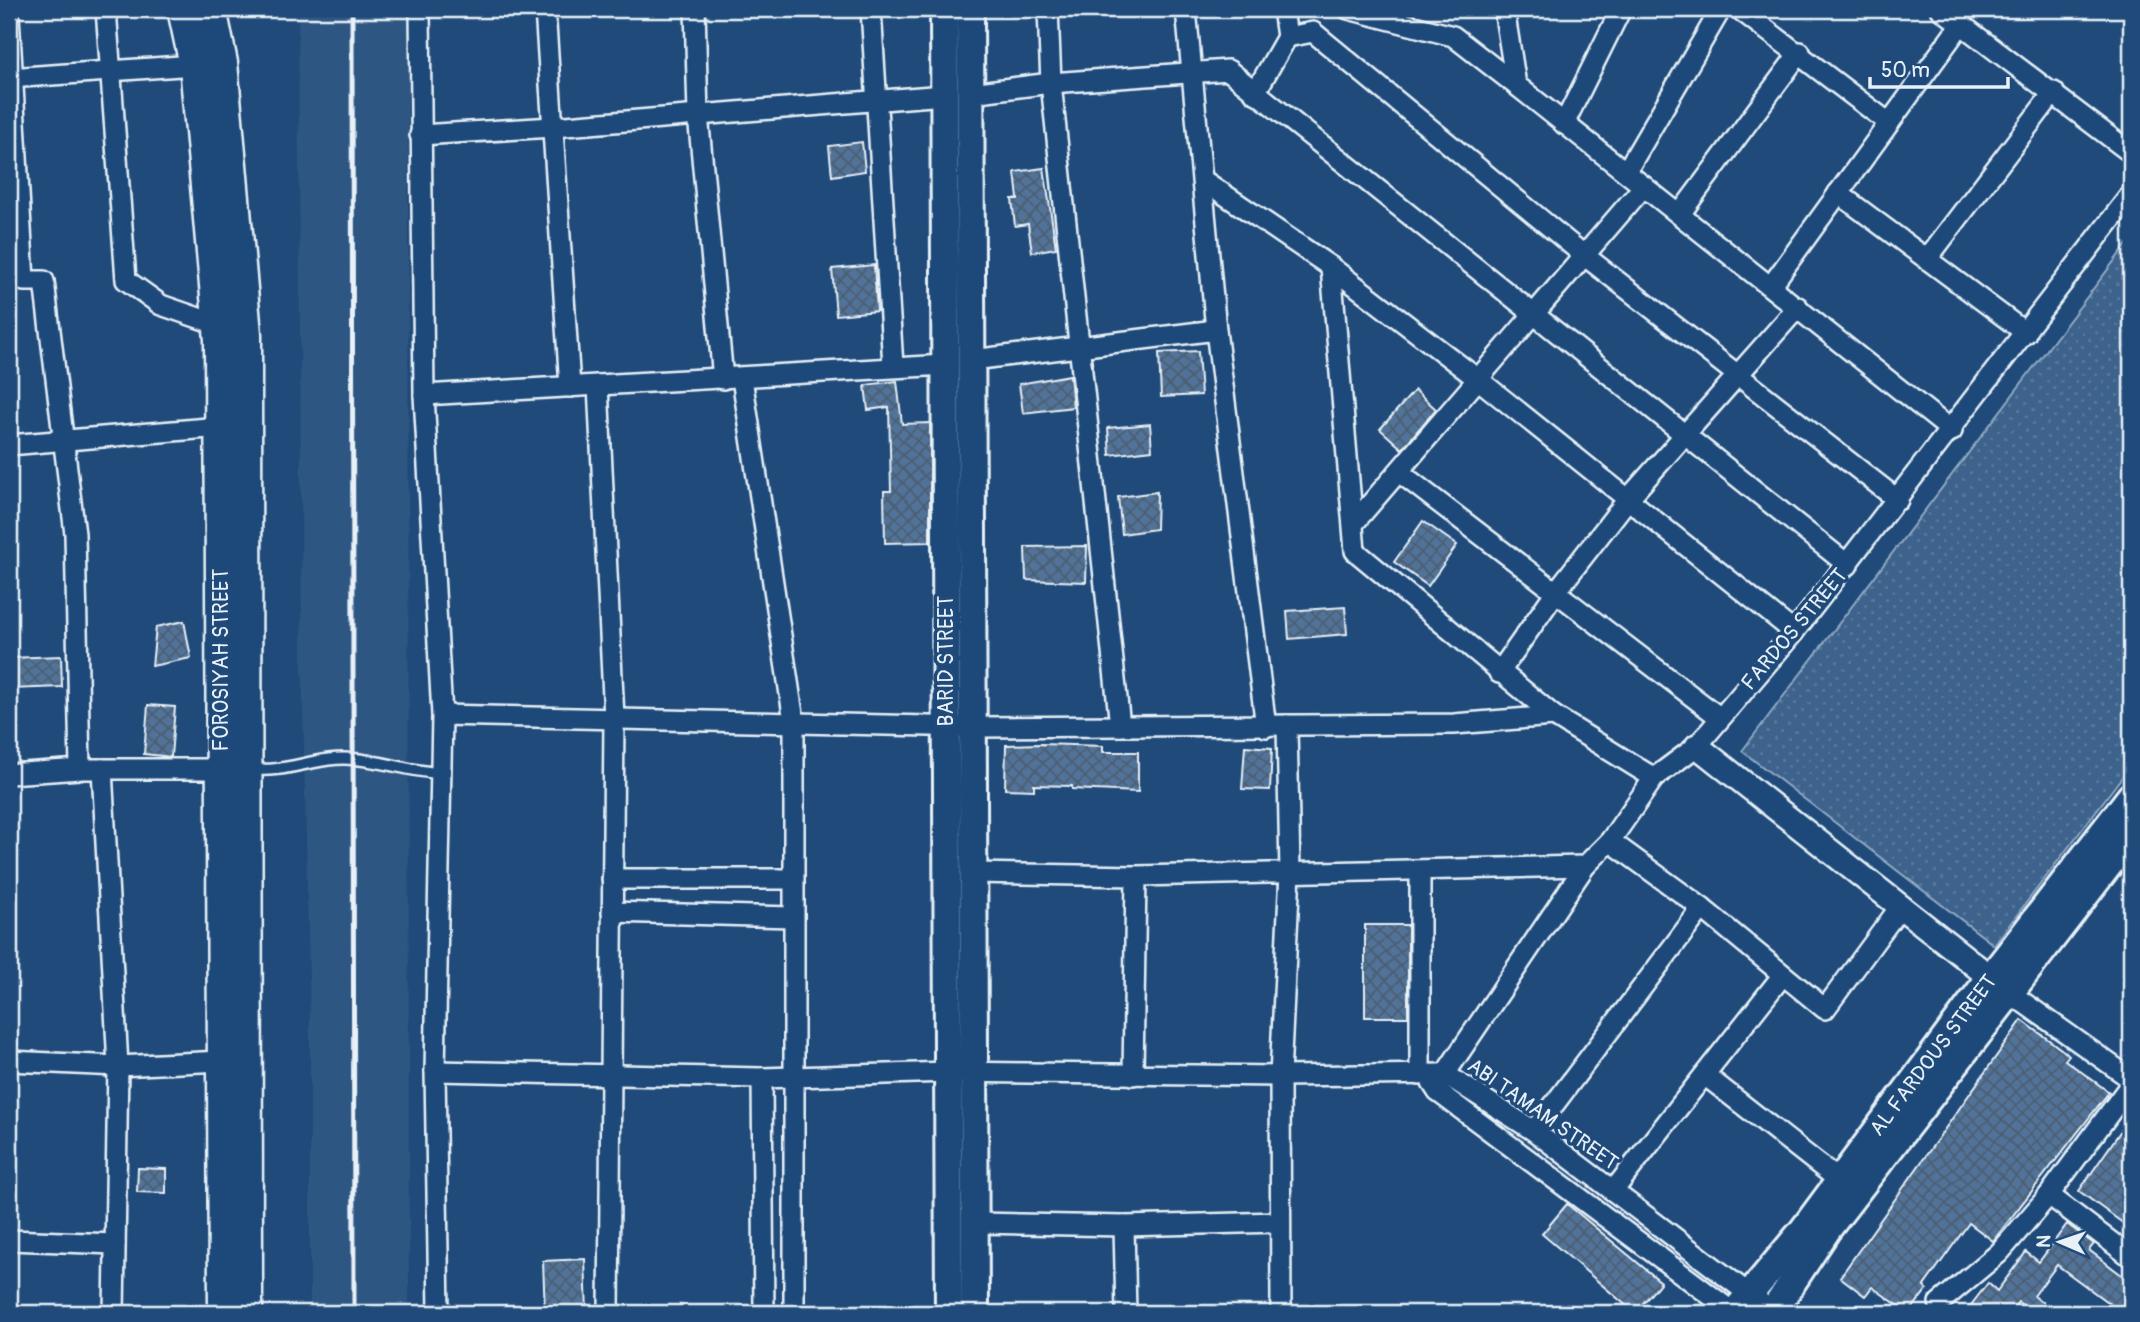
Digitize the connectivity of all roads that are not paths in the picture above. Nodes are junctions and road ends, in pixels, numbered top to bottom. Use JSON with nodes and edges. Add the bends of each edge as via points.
{"nodes":[{"id":1,"x":106,"y":9,"type":"edge"},
{"id":2,"x":183,"y":9,"type":"edge"},
{"id":3,"x":211,"y":9,"type":"edge"},
{"id":4,"x":420,"y":9,"type":"edge"},
{"id":5,"x":545,"y":9,"type":"edge"},
{"id":6,"x":695,"y":9,"type":"edge"},
{"id":7,"x":871,"y":9,"type":"edge"},
{"id":8,"x":944,"y":9,"type":"edge"},
{"id":9,"x":971,"y":9,"type":"edge"},
{"id":10,"x":1048,"y":9,"type":"edge"},
{"id":11,"x":1186,"y":9,"type":"edge"},
{"id":12,"x":1283,"y":9,"type":"edge"},
{"id":13,"x":1348,"y":9,"type":"edge"},
{"id":14,"x":1504,"y":9,"type":"edge"},
{"id":15,"x":1621,"y":9,"type":"edge"},
{"id":16,"x":1721,"y":9,"type":"edge"},
{"id":17,"x":1739,"y":9,"type":"edge"},
{"id":18,"x":1941,"y":9,"type":"edge"},
{"id":19,"x":9,"y":15,"type":"edge"},
{"id":20,"x":1961,"y":24,"type":"junction"},
{"id":21,"x":1287,"y":37,"type":"junction"},
{"id":22,"x":1800,"y":52,"type":"junction"},
{"id":23,"x":195,"y":65,"type":"junction"},
{"id":24,"x":111,"y":72,"type":"junction"},
{"id":25,"x":1194,"y":73,"type":"junction"},
{"id":26,"x":10,"y":78,"type":"edge"},
{"id":27,"x":1051,"y":83,"type":"junction"},
{"id":28,"x":1516,"y":85,"type":"junction"},
{"id":29,"x":2054,"y":92,"type":"junction"},
{"id":30,"x":971,"y":93,"type":"junction"},
{"id":31,"x":1255,"y":93,"type":"junction"},
{"id":32,"x":944,"y":95,"type":"junction"},
{"id":33,"x":877,"y":100,"type":"junction"},
{"id":34,"x":698,"y":115,"type":"junction"},
{"id":35,"x":1889,"y":123,"type":"junction"},
{"id":36,"x":1564,"y":124,"type":"junction"},
{"id":37,"x":553,"y":127,"type":"junction"},
{"id":38,"x":420,"y":135,"type":"junction"},
{"id":39,"x":2131,"y":153,"type":"edge"},
{"id":40,"x":1626,"y":172,"type":"junction"},
{"id":41,"x":1203,"y":180,"type":"junction"},
{"id":42,"x":1644,"y":186,"type":"junction"},
{"id":43,"x":1838,"y":193,"type":"junction"},
{"id":44,"x":2131,"y":194,"type":"edge"},
{"id":45,"x":1680,"y":214,"type":"junction"},
{"id":46,"x":1585,"y":256,"type":"junction"},
{"id":47,"x":1927,"y":259,"type":"junction"},
{"id":48,"x":1331,"y":267,"type":"junction"},
{"id":49,"x":1771,"y":286,"type":"junction"},
{"id":50,"x":1798,"y":307,"type":"junction"},
{"id":51,"x":1534,"y":316,"type":"junction"},
{"id":52,"x":219,"y":325,"type":"junction"},
{"id":53,"x":1216,"y":330,"type":"junction"},
{"id":54,"x":2026,"y":333,"type":"junction"},
{"id":55,"x":1078,"y":348,"type":"junction"},
{"id":56,"x":972,"y":360,"type":"junction"},
{"id":57,"x":945,"y":365,"type":"junction"},
{"id":58,"x":893,"y":366,"type":"junction"},
{"id":59,"x":1738,"y":376,"type":"junction"},
{"id":60,"x":732,"y":378,"type":"junction"},
{"id":61,"x":1479,"y":380,"type":"junction"},
{"id":62,"x":598,"y":386,"type":"junction"},
{"id":63,"x":570,"y":387,"type":"junction"},
{"id":64,"x":424,"y":395,"type":"junction"},
{"id":65,"x":220,"y":427,"type":"junction"},
{"id":66,"x":1952,"y":431,"type":"junction"},
{"id":67,"x":1683,"y":434,"type":"junction"},
{"id":68,"x":65,"y":440,"type":"junction"},
{"id":69,"x":9,"y":445,"type":"edge"},
{"id":70,"x":1399,"y":472,"type":"junction"},
{"id":71,"x":1628,"y":499,"type":"junction"},
{"id":72,"x":1898,"y":500,"type":"junction"},
{"id":73,"x":1354,"y":523,"type":"junction"},
{"id":74,"x":1848,"y":565,"type":"junction"},
{"id":75,"x":1555,"y":593,"type":"junction"},
{"id":76,"x":1794,"y":632,"type":"junction"},
{"id":77,"x":1499,"y":673,"type":"junction"},
{"id":78,"x":442,"y":715,"type":"junction"},
{"id":79,"x":1553,"y":716,"type":"junction"},
{"id":80,"x":1719,"y":717,"type":"junction"},
{"id":81,"x":614,"y":718,"type":"junction"},
{"id":82,"x":794,"y":721,"type":"junction"},
{"id":83,"x":947,"y":724,"type":"junction"},
{"id":84,"x":1287,"y":725,"type":"junction"},
{"id":85,"x":1120,"y":726,"type":"junction"},
{"id":86,"x":973,"y":727,"type":"junction"},
{"id":87,"x":1266,"y":727,"type":"junction"},
{"id":88,"x":1697,"y":746,"type":"junction"},
{"id":89,"x":80,"y":769,"type":"junction"},
{"id":90,"x":102,"y":769,"type":"junction"},
{"id":91,"x":234,"y":769,"type":"junction"},
{"id":92,"x":441,"y":773,"type":"junction"},
{"id":93,"x":9,"y":774,"type":"edge"},
{"id":94,"x":1654,"y":778,"type":"junction"},
{"id":95,"x":2131,"y":796,"type":"edge"},
{"id":96,"x":2131,"y":835,"type":"edge"},
{"id":97,"x":1610,"y":841,"type":"junction"},
{"id":98,"x":1585,"y":866,"type":"junction"},
{"id":99,"x":1420,"y":871,"type":"junction"},
{"id":100,"x":1290,"y":872,"type":"junction"},
{"id":101,"x":974,"y":873,"type":"junction"},
{"id":102,"x":1136,"y":876,"type":"junction"},
{"id":103,"x":612,"y":879,"type":"junction"},
{"id":104,"x":793,"y":880,"type":"junction"},
{"id":105,"x":1900,"y":907,"type":"junction"},
{"id":106,"x":1703,"y":908,"type":"junction"},
{"id":107,"x":612,"y":912,"type":"junction"},
{"id":108,"x":793,"y":918,"type":"junction"},
{"id":109,"x":1782,"y":976,"type":"junction"},
{"id":110,"x":2000,"y":986,"type":"junction"},
{"id":111,"x":9,"y":1061,"type":"edge"},
{"id":112,"x":222,"y":1061,"type":"junction"},
{"id":113,"x":118,"y":1066,"type":"junction"},
{"id":114,"x":435,"y":1071,"type":"junction"},
{"id":115,"x":948,"y":1072,"type":"junction"},
{"id":116,"x":611,"y":1073,"type":"junction"},
{"id":117,"x":974,"y":1073,"type":"junction"},
{"id":118,"x":1133,"y":1074,"type":"junction"},
{"id":119,"x":792,"y":1076,"type":"junction"},
{"id":120,"x":1280,"y":1076,"type":"junction"},
{"id":121,"x":1706,"y":1076,"type":"junction"},
{"id":122,"x":762,"y":1078,"type":"junction"},
{"id":123,"x":1432,"y":1079,"type":"junction"},
{"id":124,"x":2131,"y":1081,"type":"edge"},
{"id":125,"x":1534,"y":1131,"type":"junction"},
{"id":126,"x":1840,"y":1181,"type":"junction"},
{"id":127,"x":1613,"y":1191,"type":"junction"},
{"id":128,"x":2049,"y":1195,"type":"junction"},
{"id":129,"x":1280,"y":1222,"type":"junction"},
{"id":130,"x":975,"y":1223,"type":"junction"},
{"id":131,"x":1124,"y":1226,"type":"junction"},
{"id":132,"x":9,"y":1240,"type":"edge"},
{"id":133,"x":115,"y":1244,"type":"junction"},
{"id":134,"x":2131,"y":1257,"type":"edge"},
{"id":135,"x":1939,"y":1303,"type":"dead end"},
{"id":136,"x":1740,"y":1307,"type":"edge"},
{"id":137,"x":114,"y":1313,"type":"edge"},
{"id":138,"x":224,"y":1313,"type":"edge"},
{"id":139,"x":247,"y":1313,"type":"edge"},
{"id":140,"x":439,"y":1313,"type":"edge"},
{"id":141,"x":609,"y":1313,"type":"edge"},
{"id":142,"x":764,"y":1313,"type":"edge"},
{"id":143,"x":794,"y":1313,"type":"edge"},
{"id":144,"x":949,"y":1313,"type":"edge"},
{"id":145,"x":975,"y":1313,"type":"edge"},
{"id":146,"x":1126,"y":1313,"type":"edge"},
{"id":147,"x":1281,"y":1313,"type":"edge"},
{"id":148,"x":1773,"y":1313,"type":"edge"}],
"edges":[{"from":1,"to":24,"type":"street"},
{"from":2,"to":23,"type":"main road","name":"FOROSIYAH STREET"},
{"from":3,"to":91,"type":"main road","name":"FOROSIYAH STREET","via":[[222,63],[246,334]]},
{"from":4,"to":38,"type":"street"},
{"from":5,"to":37,"type":"street"},
{"from":6,"to":34,"type":"street"},
{"from":7,"to":33,"type":"street"},
{"from":8,"to":32,"type":"main road","name":"BARID STREET"},
{"from":9,"to":30,"type":"main road","name":"BARID STREET"},
{"from":10,"to":27,"type":"street"},
{"from":11,"to":25,"type":"street"},
{"from":12,"to":21,"type":"street"},
{"from":13,"to":28,"type":"street","via":[[1453,36]]},
{"from":14,"to":28,"type":"street"},
{"from":15,"to":36,"type":"street"},
{"from":16,"to":40,"type":"street"},
{"from":17,"to":22,"type":"street"},
{"from":18,"to":20,"type":"street"},
{"from":19,"to":26,"type":"street"},
{"from":20,"to":29,"type":"street"},
{"from":20,"to":35,"type":"street"},
{"from":21,"to":31,"type":"street"},
{"from":21,"to":46,"type":"street","via":[[1313,32]]},
{"from":22,"to":35,"type":"street"},
{"from":22,"to":45,"type":"street"},
{"from":23,"to":24,"type":"street"},
{"from":23,"to":52,"type":"main road","name":"FOROSIYAH STREET"},
{"from":24,"to":26,"type":"street"},
{"from":24,"to":52,"type":"street","via":[[126,280],[161,305]]},
{"from":25,"to":27,"type":"street"},
{"from":25,"to":31,"type":"street","via":[[1228,70]]},
{"from":25,"to":41,"type":"street"},
{"from":26,"to":68,"type":"street","via":[[24,281],[44,281]]},
{"from":27,"to":30,"type":"street"},
{"from":27,"to":55,"type":"street"},
{"from":28,"to":36,"type":"street"},
{"from":29,"to":39,"type":"street"},
{"from":29,"to":47,"type":"street"},
{"from":30,"to":56,"type":"main road","name":"BARID STREET"},
{"from":31,"to":51,"type":"street"},
{"from":32,"to":33,"type":"street"},
{"from":32,"to":57,"type":"main road","name":"BARID STREET"},
{"from":33,"to":34,"type":"street"},
{"from":33,"to":58,"type":"street"},
{"from":34,"to":37,"type":"street"},
{"from":34,"to":60,"type":"street"},
{"from":35,"to":43,"type":"street"},
{"from":36,"to":40,"type":"street"},
{"from":37,"to":38,"type":"street"},
{"from":37,"to":63,"type":"street"},
{"from":38,"to":64,"type":"street"},
{"from":40,"to":42,"type":"street"},
{"from":41,"to":48,"type":"street"},
{"from":41,"to":53,"type":"street"},
{"from":42,"to":45,"type":"street"},
{"from":42,"to":46,"type":"street"},
{"from":43,"to":47,"type":"street"},
{"from":43,"to":49,"type":"street"},
{"from":44,"to":54,"type":"street","name":"FARDOS STREET"},
{"from":45,"to":49,"type":"street"},
{"from":46,"to":51,"type":"street"},
{"from":46,"to":59,"type":"street"},
{"from":47,"to":54,"type":"street"},
{"from":48,"to":61,"type":"street"},
{"from":48,"to":73,"type":"street"},
{"from":49,"to":50,"type":"street"},
{"from":50,"to":59,"type":"street"},
{"from":50,"to":66,"type":"street"},
{"from":51,"to":61,"type":"street"},
{"from":51,"to":67,"type":"street"},
{"from":52,"to":65,"type":"main road","name":"FOROSIYAH STREET"},
{"from":53,"to":55,"type":"street"},
{"from":53,"to":87,"type":"street"},
{"from":54,"to":66,"type":"street","name":"FARDOS STREET"},
{"from":55,"to":56,"type":"street"},
{"from":55,"to":85,"type":"street"},
{"from":56,"to":86,"type":"main road","name":"BARID STREET"},
{"from":57,"to":58,"type":"street"},
{"from":57,"to":83,"type":"main road","name":"BARID STREET"},
{"from":58,"to":60,"type":"street"},
{"from":59,"to":67,"type":"street"},
{"from":59,"to":72,"type":"street"},
{"from":60,"to":62,"type":"street"},
{"from":60,"to":82,"type":"street"},
{"from":61,"to":70,"type":"street"},
{"from":61,"to":71,"type":"street"},
{"from":62,"to":63,"type":"street"},
{"from":62,"to":81,"type":"street"},
{"from":63,"to":64,"type":"street"},
{"from":64,"to":78,"type":"street"},
{"from":65,"to":68,"type":"street"},
{"from":65,"to":91,"type":"main road","name":"FOROSIYAH STREET"},
{"from":66,"to":72,"type":"street","name":"FARDOS STREET"},
{"from":67,"to":71,"type":"street"},
{"from":67,"to":74,"type":"street"},
{"from":68,"to":69,"type":"street"},
{"from":68,"to":89,"type":"street","via":[[75,534]]},
{"from":70,"to":73,"type":"street"},
{"from":70,"to":75,"type":"street"},
{"from":71,"to":75,"type":"street"},
{"from":71,"to":76,"type":"street"},
{"from":72,"to":74,"type":"street","name":"FARDOS STREET"},
{"from":73,"to":77,"type":"street","via":[[1355,551]]},
{"from":74,"to":76,"type":"street","name":"FARDOS STREET"},
{"from":75,"to":77,"type":"street"},
{"from":75,"to":80,"type":"street"},
{"from":76,"to":80,"type":"street","name":"FARDOS STREET"},
{"from":77,"to":79,"type":"street"},
{"from":78,"to":81,"type":"street"},
{"from":78,"to":92,"type":"street"},
{"from":79,"to":84,"type":"street","via":[[1454,724]]},
{"from":79,"to":94,"type":"street"},
{"from":80,"to":88,"type":"street","name":"FARDOS STREET"},
{"from":81,"to":82,"type":"street"},
{"from":81,"to":103,"type":"street"},
{"from":82,"to":83,"type":"street"},
{"from":82,"to":104,"type":"street"},
{"from":83,"to":86,"type":"street"},
{"from":83,"to":115,"type":"main road","name":"BARID STREET"},
{"from":84,"to":87,"type":"street"},
{"from":84,"to":100,"type":"street"},
{"from":85,"to":86,"type":"street"},
{"from":85,"to":87,"type":"street"},
{"from":86,"to":101,"type":"main road","name":"BARID STREET"},
{"from":88,"to":94,"type":"street","name":"FARDOS STREET"},
{"from":88,"to":105,"type":"street"},
{"from":89,"to":90,"type":"street"},
{"from":89,"to":93,"type":"street"},
{"from":90,"to":91,"type":"street"},
{"from":90,"to":113,"type":"street"},
{"from":91,"to":92,"type":"lane","via":[[273,772],[354,758]]},
{"from":91,"to":112,"type":"main road","name":"FOROSIYAH STREET"},
{"from":91,"to":139,"type":"main road","name":"FOROSIYAH STREET"},
{"from":92,"to":114,"type":"street"},
{"from":94,"to":97,"type":"street","name":"FARDOS STREET"},
{"from":95,"to":110,"type":"main road","name":"AL FARDOUS STREET"},
{"from":96,"to":110,"type":"main road","name":"AL FARDOUS STREET"},
{"from":97,"to":98,"type":"street","name":"FARDOS STREET"},
{"from":97,"to":106,"type":"street"},
{"from":98,"to":99,"type":"street"},
{"from":98,"to":123,"type":"street","name":"FARDOS STREET"},
{"from":99,"to":100,"type":"street"},
{"from":99,"to":123,"type":"street"},
{"from":100,"to":102,"type":"street"},
{"from":100,"to":120,"type":"street"},
{"from":101,"to":102,"type":"street"},
{"from":101,"to":117,"type":"main road","name":"BARID STREET"},
{"from":102,"to":118,"type":"street"},
{"from":103,"to":104,"type":"street"},
{"from":103,"to":107,"type":"street"},
{"from":104,"to":108,"type":"street"},
{"from":105,"to":109,"type":"street","via":[[1825,1009]]},
{"from":105,"to":110,"type":"street"},
{"from":106,"to":109,"type":"street"},
{"from":106,"to":125,"type":"street"},
{"from":107,"to":108,"type":"street"},
{"from":107,"to":116,"type":"street"},
{"from":108,"to":119,"type":"street"},
{"from":109,"to":121,"type":"street"},
{"from":110,"to":124,"type":"street"},
{"from":110,"to":126,"type":"main road","name":"AL FARDOUS STREET"},
{"from":110,"to":148,"type":"main road","name":"AL FARDOUS STREET"},
{"from":111,"to":113,"type":"street"},
{"from":112,"to":113,"type":"street"},
{"from":112,"to":138,"type":"main road","name":"FOROSIYAH STREET"},
{"from":113,"to":133,"type":"street"},
{"from":114,"to":116,"type":"street"},
{"from":114,"to":140,"type":"street"},
{"from":115,"to":117,"type":"street"},
{"from":115,"to":119,"type":"street"},
{"from":115,"to":144,"type":"main road","name":"BARID STREET"},
{"from":116,"to":122,"type":"street"},
{"from":116,"to":141,"type":"street"},
{"from":117,"to":118,"type":"street"},
{"from":117,"to":130,"type":"main road","name":"BARID STREET"},
{"from":118,"to":120,"type":"street"},
{"from":119,"to":122,"type":"street"},
{"from":119,"to":143,"type":"street"},
{"from":120,"to":123,"type":"street"},
{"from":120,"to":129,"type":"street"},
{"from":121,"to":126,"type":"street"},
{"from":121,"to":127,"type":"street"},
{"from":122,"to":142,"type":"street"},
{"from":123,"to":125,"type":"street","name":"ABI TAMAM STREET"},
{"from":123,"to":136,"type":"street","name":"ABI TAMAM STREET"},
{"from":124,"to":128,"type":"street"},
{"from":125,"to":127,"type":"street","name":"ABI TAMAM STREET"},
{"from":126,"to":136,"type":"main road","name":"AL FARDOUS STREET"},
{"from":127,"to":136,"type":"street","name":"ABI TAMAM STREET"},
{"from":128,"to":134,"type":"street"},
{"from":128,"to":135,"type":"street","via":[[1999,1253]]},
{"from":129,"to":131,"type":"street"},
{"from":129,"to":147,"type":"street"},
{"from":130,"to":131,"type":"street"},
{"from":130,"to":145,"type":"main road","name":"BARID STREET"},
{"from":131,"to":146,"type":"street"},
{"from":132,"to":133,"type":"street"},
{"from":133,"to":137,"type":"street"},
{"from":136,"to":148,"type":"street","name":"ABI TAMAM STREET"}]}
